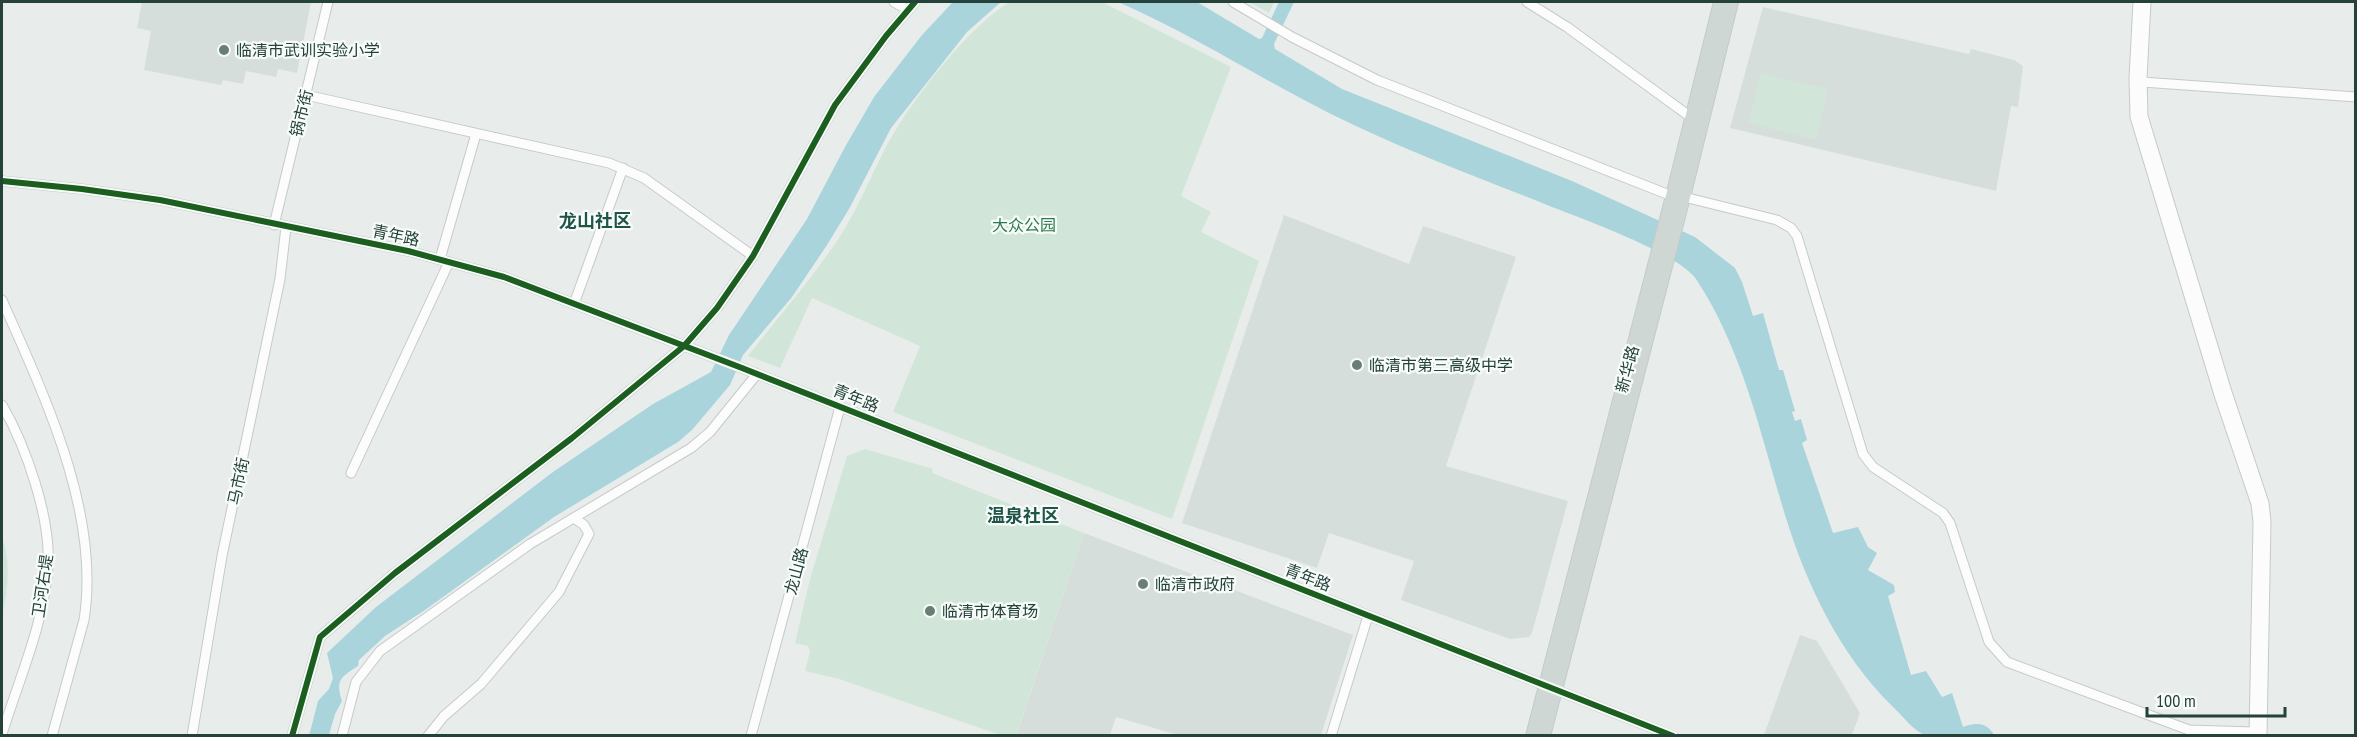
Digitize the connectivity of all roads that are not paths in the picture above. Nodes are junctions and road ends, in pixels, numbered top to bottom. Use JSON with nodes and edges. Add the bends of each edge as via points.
{"nodes":[{"id":1,"x":328,"y":2,"type":"edge"},
{"id":2,"x":894,"y":2,"type":"edge"},
{"id":3,"x":915,"y":2,"type":"edge"},
{"id":4,"x":1233,"y":2,"type":"edge"},
{"id":5,"x":1527,"y":2,"type":"edge"},
{"id":6,"x":1720,"y":2,"type":"edge"},
{"id":7,"x":1732,"y":2,"type":"edge"},
{"id":8,"x":2139,"y":2,"type":"edge"},
{"id":9,"x":2146,"y":2,"type":"edge"},
{"id":10,"x":908,"y":10,"type":"junction"},
{"id":11,"x":2142,"y":82,"type":"junction"},
{"id":12,"x":306,"y":95,"type":"junction"},
{"id":13,"x":2355,"y":97,"type":"edge"},
{"id":14,"x":1692,"y":118,"type":"junction"},
{"id":15,"x":476,"y":134,"type":"junction"},
{"id":16,"x":623,"y":168,"type":"junction"},
{"id":17,"x":2,"y":182,"type":"edge"},
{"id":18,"x":1676,"y":203,"type":"junction"},
{"id":19,"x":274,"y":225,"type":"junction"},
{"id":20,"x":286,"y":227,"type":"junction"},
{"id":21,"x":753,"y":256,"type":"junction"},
{"id":22,"x":444,"y":260,"type":"junction"},
{"id":23,"x":2,"y":300,"type":"edge"},
{"id":24,"x":574,"y":304,"type":"junction"},
{"id":25,"x":684,"y":346,"type":"junction"},
{"id":26,"x":757,"y":374,"type":"junction"},
{"id":27,"x":2,"y":405,"type":"edge"},
{"id":28,"x":840,"y":407,"type":"junction"},
{"id":29,"x":351,"y":473,"type":"dead end"},
{"id":30,"x":574,"y":518,"type":"junction"},
{"id":31,"x":1368,"y":616,"type":"junction"},
{"id":32,"x":1550,"y":687,"type":"junction"},
{"id":33,"x":2,"y":734,"type":"edge"},
{"id":34,"x":2257,"y":734,"type":"edge"},
{"id":35,"x":52,"y":735,"type":"edge"},
{"id":36,"x":192,"y":735,"type":"edge"},
{"id":37,"x":292,"y":735,"type":"edge"},
{"id":38,"x":342,"y":735,"type":"edge"},
{"id":39,"x":428,"y":735,"type":"edge"},
{"id":40,"x":751,"y":735,"type":"edge"},
{"id":41,"x":1330,"y":735,"type":"edge"},
{"id":42,"x":1532,"y":735,"type":"edge"},
{"id":43,"x":1544,"y":735,"type":"edge"},
{"id":44,"x":1673,"y":735,"type":"edge"}],
"edges":[{"from":1,"to":12,"type":"street","name":"锅市街"},
{"from":2,"to":10,"type":"street"},
{"from":3,"to":10,"type":"street"},
{"from":4,"to":18,"type":"street","via":[[1377,80]]},
{"from":5,"to":14,"type":"street"},
{"from":6,"to":14,"type":"main road","name":"新华路"},
{"from":7,"to":18,"type":"main road","name":"新华路"},
{"from":8,"to":34,"type":"street","via":[[2135,117],[2256,504]]},
{"from":9,"to":11,"type":"street"},
{"from":10,"to":21,"type":"street","via":[[835,105]]},
{"from":11,"to":13,"type":"street"},
{"from":11,"to":34,"type":"street","via":[[2143,116],[2264,503]]},
{"from":12,"to":15,"type":"street"},
{"from":12,"to":19,"type":"street","name":"锅市街"},
{"from":14,"to":18,"type":"main road","name":"新华路"},
{"from":15,"to":16,"type":"street"},
{"from":15,"to":22,"type":"street"},
{"from":16,"to":21,"type":"street","via":[[644,178]]},
{"from":16,"to":24,"type":"street"},
{"from":17,"to":19,"type":"street","name":"青年路","via":[[132,196]]},
{"from":18,"to":32,"type":"main road","name":"新华路"},
{"from":18,"to":34,"type":"street","via":[[1777,220],[1797,236],[1863,454],[1873,467],[1947,518],[1989,642],[2007,662],[2189,730]]},
{"from":19,"to":20,"type":"street","name":"青年路"},
{"from":20,"to":22,"type":"street","name":"青年路"},
{"from":20,"to":36,"type":"street","name":"马市街","via":[[280,279],[222,560]]},
{"from":21,"to":25,"type":"street","via":[[717,308]]},
{"from":22,"to":24,"type":"street","name":"青年路","via":[[504,277]]},
{"from":22,"to":29,"type":"street"},
{"from":23,"to":35,"type":"street","via":[[55,427],[77,501],[83,540],[87,601]]},
{"from":24,"to":25,"type":"street","name":"青年路"},
{"from":25,"to":26,"type":"street","name":"青年路"},
{"from":25,"to":37,"type":"street","via":[[572,438],[395,573],[320,637]]},
{"from":26,"to":28,"type":"street","name":"青年路"},
{"from":26,"to":30,"type":"street","via":[[692,448]]},
{"from":27,"to":33,"type":"street","name":"卫河右堤","via":[[19,438],[36,489],[48,563],[31,649]]},
{"from":28,"to":31,"type":"street","name":"青年路"},
{"from":28,"to":40,"type":"street","name":"龙山路"},
{"from":30,"to":38,"type":"street","via":[[530,544],[380,651],[356,682]]},
{"from":30,"to":39,"type":"street","via":[[590,534],[559,592],[481,684]]},
{"from":31,"to":32,"type":"street","name":"青年路"},
{"from":31,"to":41,"type":"street"},
{"from":32,"to":42,"type":"main road","name":"新华路"},
{"from":32,"to":43,"type":"main road","name":"新华路"},
{"from":32,"to":44,"type":"street","name":"青年路"}]}
